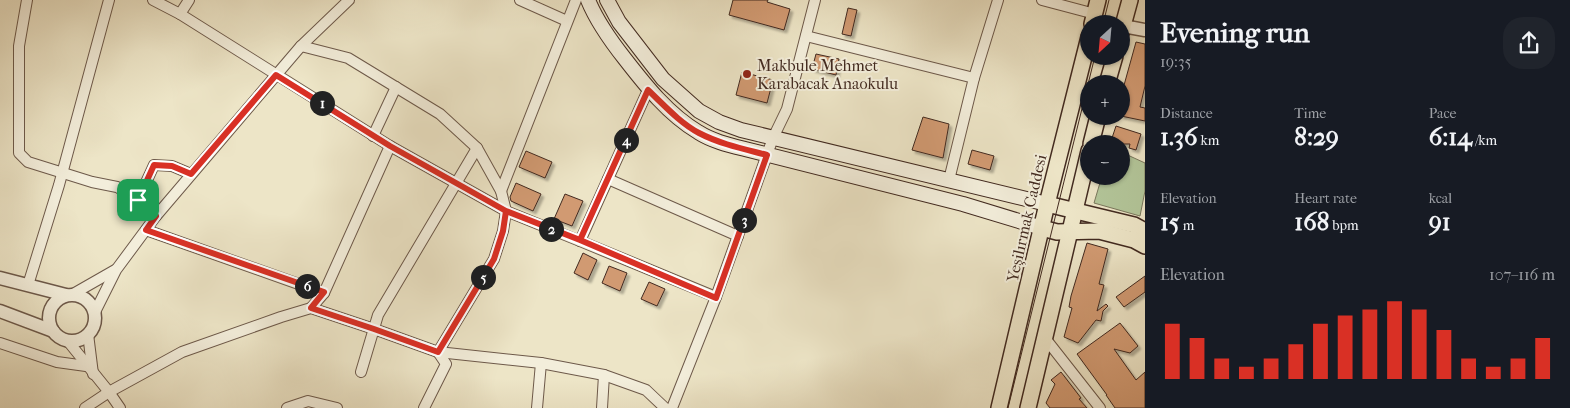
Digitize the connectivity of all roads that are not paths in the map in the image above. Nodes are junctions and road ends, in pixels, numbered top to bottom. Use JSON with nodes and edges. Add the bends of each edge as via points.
{"nodes":[{"id":1,"x":27,"y":0,"type":"edge"},
{"id":2,"x":109,"y":0,"type":"edge"},
{"id":3,"x":153,"y":0,"type":"edge"},
{"id":4,"x":189,"y":0,"type":"edge"},
{"id":5,"x":349,"y":0,"type":"edge"},
{"id":6,"x":520,"y":0,"type":"edge"},
{"id":7,"x":576,"y":0,"type":"edge"},
{"id":8,"x":588,"y":0,"type":"edge"},
{"id":9,"x":607,"y":0,"type":"edge"},
{"id":10,"x":815,"y":0,"type":"edge"},
{"id":11,"x":998,"y":0,"type":"edge"},
{"id":12,"x":1042,"y":0,"type":"edge"},
{"id":13,"x":1130,"y":0,"type":"edge"},
{"id":14,"x":1095,"y":13,"type":"edge"},
{"id":15,"x":180,"y":14,"type":"junction"},
{"id":16,"x":1126,"y":15,"type":"edge"},
{"id":17,"x":567,"y":21,"type":"junction"},
{"id":18,"x":1130,"y":29,"type":"edge"},
{"id":19,"x":1145,"y":30,"type":"edge"},
{"id":20,"x":806,"y":36,"type":"junction"},
{"id":21,"x":301,"y":46,"type":"junction"},
{"id":22,"x":1082,"y":65,"type":"edge"},
{"id":23,"x":276,"y":75,"type":"junction"},
{"id":24,"x":974,"y":78,"type":"junction"},
{"id":25,"x":396,"y":87,"type":"junction"},
{"id":26,"x":648,"y":90,"type":"junction"},
{"id":27,"x":373,"y":136,"type":"junction"},
{"id":28,"x":773,"y":138,"type":"junction"},
{"id":29,"x":390,"y":146,"type":"junction"},
{"id":30,"x":477,"y":148,"type":"junction"},
{"id":31,"x":767,"y":155,"type":"junction"},
{"id":32,"x":63,"y":173,"type":"junction"},
{"id":33,"x":191,"y":174,"type":"junction"},
{"id":34,"x":608,"y":179,"type":"junction"},
{"id":35,"x":949,"y":180,"type":"junction"},
{"id":36,"x":456,"y":184,"type":"junction"},
{"id":37,"x":1080,"y":185,"type":"edge"},
{"id":38,"x":501,"y":191,"type":"junction"},
{"id":39,"x":138,"y":200,"type":"junction"},
{"id":40,"x":1047,"y":204,"type":"junction"},
{"id":41,"x":506,"y":211,"type":"junction"},
{"id":42,"x":1074,"y":211,"type":"junction"},
{"id":43,"x":156,"y":216,"type":"junction"},
{"id":44,"x":1042,"y":228,"type":"junction"},
{"id":45,"x":146,"y":230,"type":"junction"},
{"id":46,"x":1145,"y":231,"type":"edge"},
{"id":47,"x":1070,"y":232,"type":"junction"},
{"id":48,"x":738,"y":236,"type":"junction"},
{"id":49,"x":580,"y":240,"type":"junction"},
{"id":50,"x":1145,"y":246,"type":"edge"},
{"id":51,"x":116,"y":270,"type":"junction"},
{"id":52,"x":0,"y":278,"type":"edge"},
{"id":53,"x":28,"y":285,"type":"junction"},
{"id":54,"x":324,"y":292,"type":"junction"},
{"id":55,"x":70,"y":295,"type":"junction"},
{"id":56,"x":716,"y":298,"type":"junction"},
{"id":57,"x":311,"y":308,"type":"junction"},
{"id":58,"x":0,"y":311,"type":"edge"},
{"id":59,"x":95,"y":312,"type":"junction"},
{"id":60,"x":374,"y":329,"type":"junction"},
{"id":61,"x":53,"y":331,"type":"junction"},
{"id":62,"x":88,"y":334,"type":"junction"},
{"id":63,"x":1045,"y":338,"type":"junction"},
{"id":64,"x":67,"y":340,"type":"junction"},
{"id":65,"x":0,"y":343,"type":"edge"},
{"id":66,"x":438,"y":352,"type":"junction"},
{"id":67,"x":541,"y":364,"type":"junction"},
{"id":68,"x":86,"y":366,"type":"junction"},
{"id":69,"x":361,"y":372,"type":"dead end"},
{"id":70,"x":93,"y":375,"type":"junction"},
{"id":71,"x":604,"y":375,"type":"junction"},
{"id":72,"x":109,"y":392,"type":"junction"},
{"id":73,"x":85,"y":408,"type":"edge"},
{"id":74,"x":120,"y":408,"type":"edge"},
{"id":75,"x":288,"y":408,"type":"edge"},
{"id":76,"x":337,"y":408,"type":"edge"},
{"id":77,"x":424,"y":408,"type":"edge"},
{"id":78,"x":537,"y":408,"type":"edge"},
{"id":79,"x":602,"y":408,"type":"edge"},
{"id":80,"x":665,"y":408,"type":"edge"},
{"id":81,"x":672,"y":408,"type":"edge"},
{"id":82,"x":999,"y":408,"type":"edge"},
{"id":83,"x":1028,"y":408,"type":"edge"},
{"id":84,"x":1100,"y":408,"type":"edge"}],
"edges":[{"from":1,"to":32,"type":"street","via":[[19,46],[19,154],[28,162]]},
{"from":2,"to":32,"type":"street"},
{"from":3,"to":15,"type":"street"},
{"from":4,"to":15,"type":"street"},
{"from":5,"to":21,"type":"street"},
{"from":6,"to":17,"type":"street"},
{"from":7,"to":17,"type":"street"},
{"from":8,"to":26,"type":"main road","via":[[603,30]]},
{"from":9,"to":28,"type":"main road","via":[[619,22],[663,79],[699,111],[719,122]]},
{"from":10,"to":20,"type":"street"},
{"from":11,"to":24,"type":"street"},
{"from":12,"to":14,"type":"street"},
{"from":13,"to":16,"type":"main road"},
{"from":15,"to":23,"type":"street"},
{"from":17,"to":38,"type":"street"},
{"from":18,"to":19,"type":"street"},
{"from":20,"to":24,"type":"street"},
{"from":20,"to":28,"type":"street","via":[[788,109]]},
{"from":21,"to":23,"type":"street"},
{"from":21,"to":25,"type":"street","via":[[348,58]]},
{"from":22,"to":40,"type":"main road","name":"Yeşilırmak Caddesi"},
{"from":23,"to":27,"type":"street"},
{"from":23,"to":33,"type":"street"},
{"from":24,"to":35,"type":"street"},
{"from":25,"to":27,"type":"street"},
{"from":25,"to":30,"type":"street","via":[[440,114]]},
{"from":26,"to":31,"type":"main road","via":[[699,133]]},
{"from":26,"to":34,"type":"street"},
{"from":27,"to":29,"type":"street"},
{"from":28,"to":31,"type":"street"},
{"from":28,"to":35,"type":"main road"},
{"from":29,"to":36,"type":"street"},
{"from":29,"to":54,"type":"street"},
{"from":30,"to":36,"type":"street"},
{"from":30,"to":38,"type":"street"},
{"from":31,"to":44,"type":"main road","via":[[962,204]]},
{"from":31,"to":48,"type":"street"},
{"from":32,"to":39,"type":"street","via":[[117,187]]},
{"from":32,"to":53,"type":"street"},
{"from":33,"to":39,"type":"street","via":[[172,166],[154,165]]},
{"from":33,"to":43,"type":"street"},
{"from":34,"to":48,"type":"street"},
{"from":34,"to":49,"type":"street"},
{"from":35,"to":40,"type":"main road"},
{"from":36,"to":41,"type":"street"},
{"from":36,"to":60,"type":"street","via":[[378,315]]},
{"from":37,"to":42,"type":"main road"},
{"from":38,"to":41,"type":"street"},
{"from":39,"to":43,"type":"street"},
{"from":40,"to":42,"type":"main road"},
{"from":40,"to":44,"type":"main road","name":"Yeşilırmak Caddesi"},
{"from":41,"to":49,"type":"street"},
{"from":41,"to":66,"type":"street","via":[[494,259]]},
{"from":42,"to":46,"type":"main road","via":[[1134,225]]},
{"from":42,"to":47,"type":"main road"},
{"from":43,"to":45,"type":"street"},
{"from":44,"to":47,"type":"main road"},
{"from":44,"to":82,"type":"main road","name":"Yeşilırmak Caddesi"},
{"from":45,"to":51,"type":"street"},
{"from":45,"to":54,"type":"street"},
{"from":47,"to":50,"type":"main road","via":[[1099,231]]},
{"from":47,"to":63,"type":"main road"},
{"from":48,"to":56,"type":"street"},
{"from":49,"to":56,"type":"street"},
{"from":51,"to":55,"type":"street"},
{"from":51,"to":59,"type":"street"},
{"from":52,"to":53,"type":"street"},
{"from":53,"to":55,"type":"street"},
{"from":54,"to":57,"type":"street"},
{"from":55,"to":59,"type":"street","via":[[87,300]]},
{"from":55,"to":61,"type":"street","via":[[59,298],[50,310]]},
{"from":56,"to":81,"type":"street"},
{"from":57,"to":60,"type":"street"},
{"from":57,"to":72,"type":"street","via":[[182,352]]},
{"from":58,"to":61,"type":"street"},
{"from":59,"to":62,"type":"street","via":[[93,328]]},
{"from":60,"to":66,"type":"street"},
{"from":60,"to":69,"type":"street"},
{"from":61,"to":64,"type":"street"},
{"from":62,"to":64,"type":"street","via":[[82,339]]},
{"from":62,"to":70,"type":"street"},
{"from":63,"to":83,"type":"main road"},
{"from":63,"to":84,"type":"street"},
{"from":64,"to":68,"type":"street"},
{"from":65,"to":68,"type":"street","via":[[58,362]]},
{"from":66,"to":67,"type":"street"},
{"from":66,"to":77,"type":"street","via":[[446,364]]},
{"from":67,"to":71,"type":"street"},
{"from":67,"to":78,"type":"street"},
{"from":68,"to":70,"type":"street"},
{"from":70,"to":72,"type":"street"},
{"from":71,"to":79,"type":"street"},
{"from":71,"to":80,"type":"street","via":[[646,390]]},
{"from":72,"to":73,"type":"street"},
{"from":72,"to":74,"type":"street"},
{"from":75,"to":76,"type":"street","via":[[308,402]]}]}
